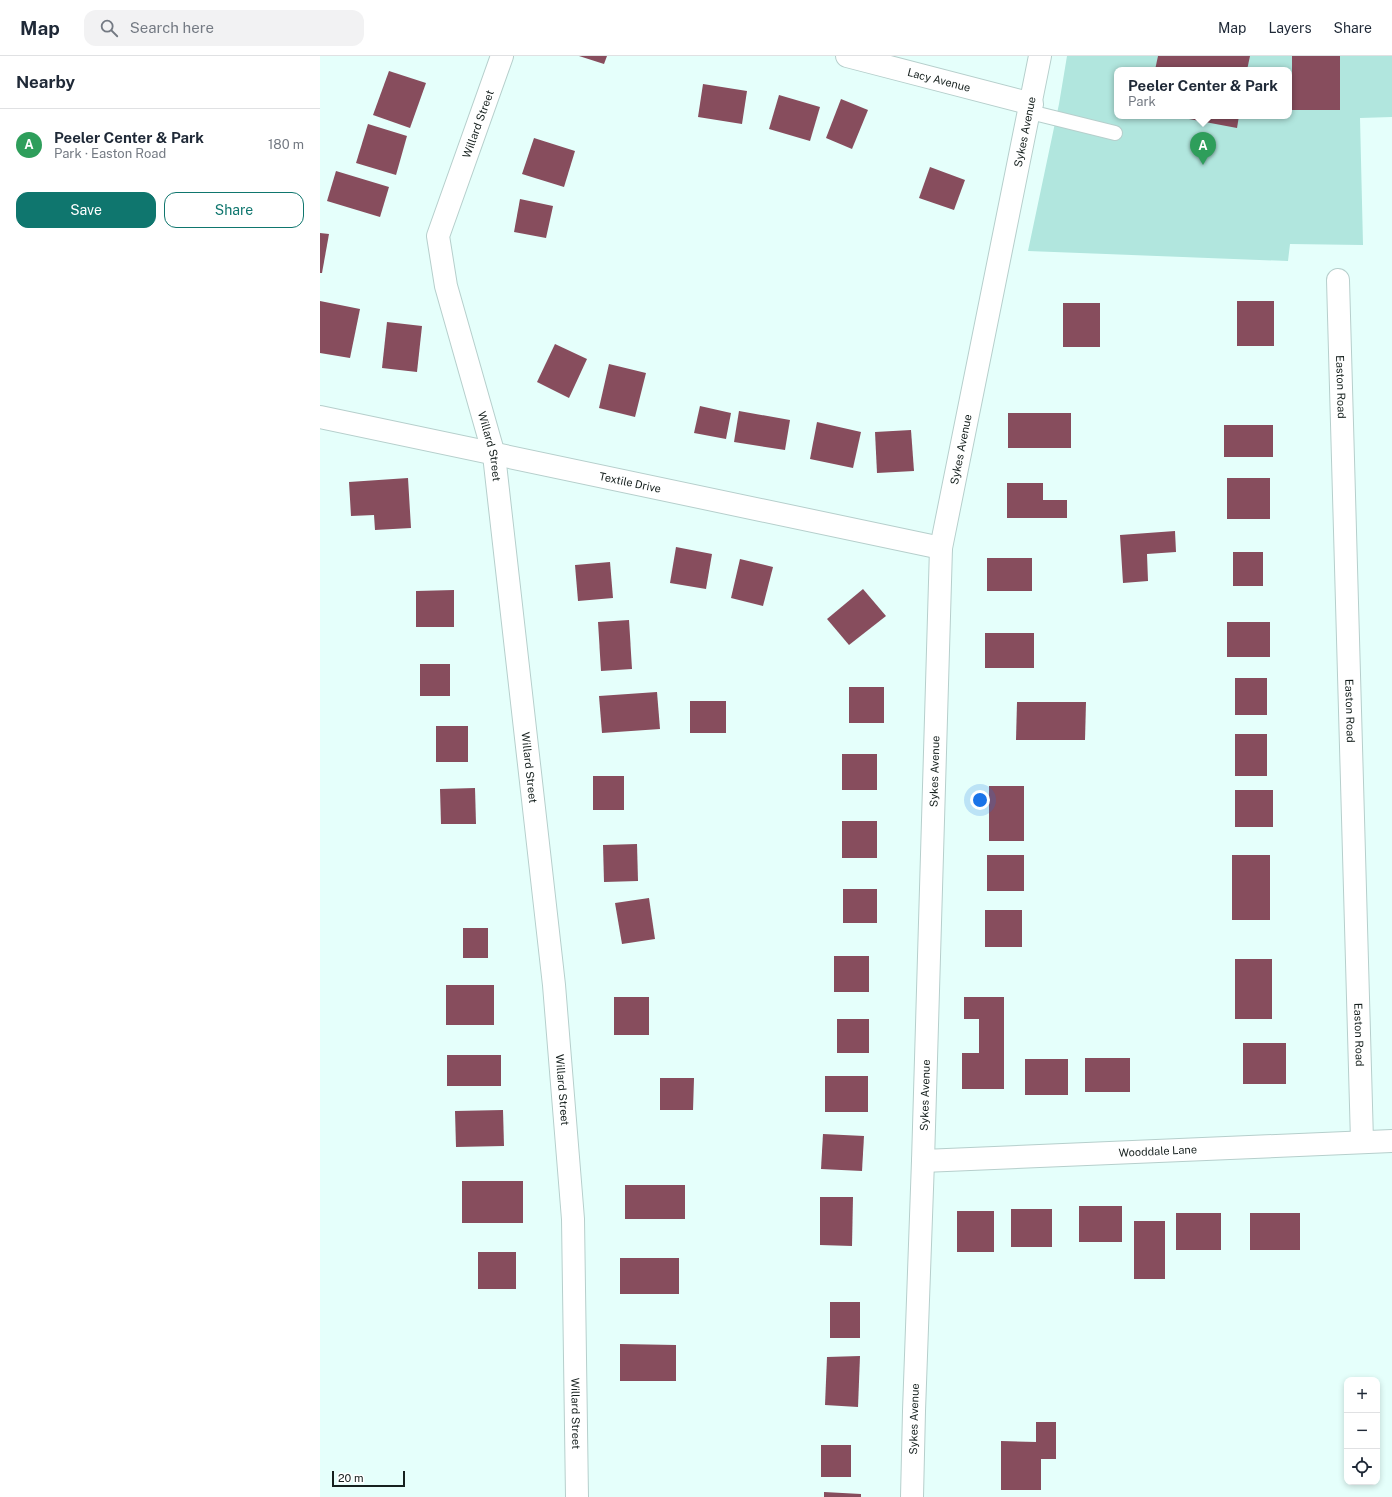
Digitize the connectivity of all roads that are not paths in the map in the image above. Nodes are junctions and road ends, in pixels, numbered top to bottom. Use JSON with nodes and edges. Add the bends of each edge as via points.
{"nodes":[{"id":1,"x":502,"y":56,"type":"edge"},
{"id":2,"x":846,"y":56,"type":"edge"},
{"id":3,"x":1040,"y":56,"type":"edge"},
{"id":4,"x":1031,"y":108,"type":"junction"},
{"id":5,"x":1115,"y":133,"type":"dead end"},
{"id":6,"x":1338,"y":280,"type":"dead end"},
{"id":7,"x":320,"y":417,"type":"edge"},
{"id":8,"x":494,"y":455,"type":"junction"},
{"id":9,"x":941,"y":548,"type":"junction"},
{"id":10,"x":1362,"y":1141,"type":"junction"},
{"id":11,"x":1392,"y":1141,"type":"edge"},
{"id":12,"x":924,"y":1161,"type":"junction"},
{"id":13,"x":578,"y":1497,"type":"edge"},
{"id":14,"x":912,"y":1497,"type":"edge"}],
"edges":[{"from":1,"to":8,"type":"street","name":"Willard Street","via":[[438,236],[446,286]]},
{"from":2,"to":4,"type":"street","name":"Lacy Avenue"},
{"from":3,"to":4,"type":"street","name":"Sykes Avenue"},
{"from":4,"to":5,"type":"lane"},
{"from":4,"to":9,"type":"street","name":"Sykes Avenue"},
{"from":6,"to":10,"type":"street","name":"Easton Road"},
{"from":7,"to":8,"type":"street","name":"Textile Drive"},
{"from":8,"to":9,"type":"street","name":"Textile Drive"},
{"from":8,"to":13,"type":"street","name":"Willard Street","via":[[556,1009],[573,1220]]},
{"from":9,"to":12,"type":"street","name":"Sykes Avenue"},
{"from":10,"to":11,"type":"street","name":"Wooddale Lane"},
{"from":10,"to":12,"type":"street","name":"Wooddale Lane"},
{"from":12,"to":14,"type":"street","name":"Sykes Avenue"}]}
